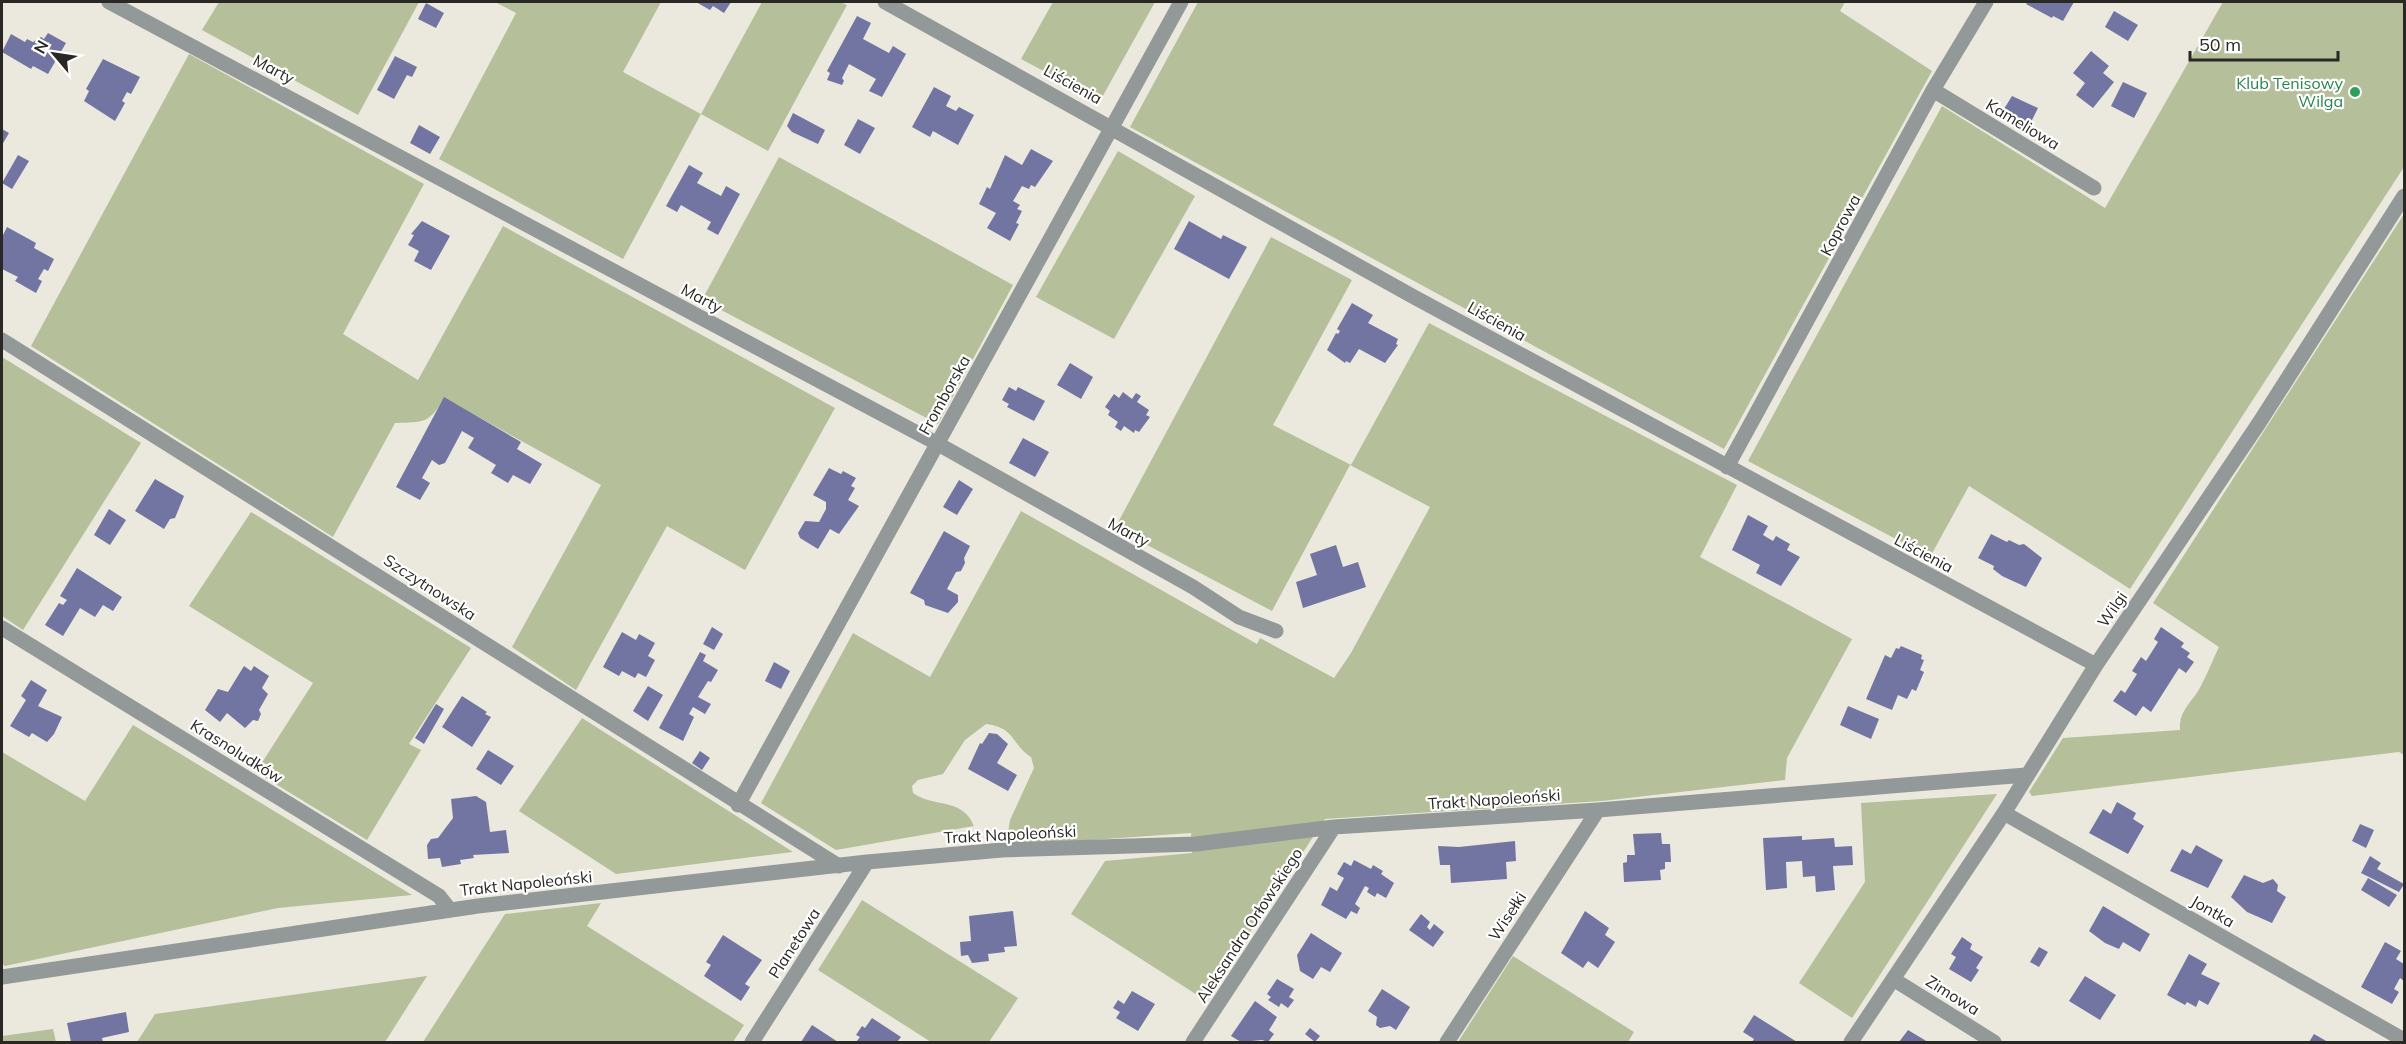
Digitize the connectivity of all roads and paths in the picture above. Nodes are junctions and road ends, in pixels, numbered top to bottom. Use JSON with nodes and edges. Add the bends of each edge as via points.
{"nodes":[{"id":1,"x":109,"y":2,"type":"edge"},
{"id":2,"x":885,"y":2,"type":"edge"},
{"id":3,"x":1181,"y":2,"type":"edge"},
{"id":4,"x":1986,"y":2,"type":"edge"},
{"id":5,"x":1933,"y":90,"type":"junction"},
{"id":6,"x":1113,"y":126,"type":"junction"},
{"id":7,"x":2094,"y":188,"type":"dead end"},
{"id":8,"x":2404,"y":196,"type":"edge"},
{"id":9,"x":2,"y":340,"type":"edge"},
{"id":10,"x":938,"y":444,"type":"junction"},
{"id":11,"x":1727,"y":467,"type":"junction"},
{"id":12,"x":2,"y":628,"type":"edge"},
{"id":13,"x":1276,"y":631,"type":"dead end"},
{"id":14,"x":2096,"y":665,"type":"junction"},
{"id":15,"x":2026,"y":775,"type":"junction"},
{"id":16,"x":738,"y":805,"type":"junction"},
{"id":17,"x":1598,"y":810,"type":"junction"},
{"id":18,"x":2004,"y":813,"type":"junction"},
{"id":19,"x":1334,"y":827,"type":"junction"},
{"id":20,"x":867,"y":862,"type":"junction"},
{"id":21,"x":838,"y":866,"type":"junction"},
{"id":22,"x":450,"y":910,"type":"junction"},
{"id":23,"x":2,"y":977,"type":"edge"},
{"id":24,"x":1893,"y":979,"type":"junction"},
{"id":25,"x":2404,"y":1040,"type":"edge"},
{"id":26,"x":752,"y":1042,"type":"edge"},
{"id":27,"x":1193,"y":1042,"type":"edge"},
{"id":28,"x":1447,"y":1042,"type":"edge"},
{"id":29,"x":1851,"y":1042,"type":"edge"},
{"id":30,"x":1994,"y":1042,"type":"edge"}],
"edges":[{"from":1,"to":10,"type":"street","name":"Marty"},
{"from":2,"to":6,"type":"street","name":"Liścienia"},
{"from":3,"to":6,"type":"street","name":"Fromborska"},
{"from":4,"to":5,"type":"street","name":"Koprowa"},
{"from":5,"to":7,"type":"street","name":"Kameliowa"},
{"from":5,"to":11,"type":"street","name":"Koprowa"},
{"from":6,"to":10,"type":"street","name":"Fromborska"},
{"from":6,"to":11,"type":"street","name":"Liścienia","via":[[1414,297]]},
{"from":8,"to":14,"type":"street","name":"Wilgi","via":[[2259,423]]},
{"from":9,"to":16,"type":"street","name":"Szczytnowska"},
{"from":10,"to":13,"type":"street","name":"Marty","via":[[1239,617]]},
{"from":10,"to":16,"type":"street","name":"Fromborska"},
{"from":11,"to":14,"type":"street","name":"Liścienia"},
{"from":12,"to":22,"type":"street","name":"Krasnoludków","via":[[439,896]]},
{"from":14,"to":15,"type":"street","name":"Wilgi"},
{"from":15,"to":17,"type":"street","name":"Trakt Napoleoński"},
{"from":15,"to":18,"type":"street","name":"Wilgi"},
{"from":16,"to":21,"type":"street","name":"Szczytnowska"},
{"from":17,"to":19,"type":"street","name":"Trakt Napoleoński"},
{"from":17,"to":28,"type":"street","name":"Wisełki"},
{"from":18,"to":24,"type":"street","name":"Wilgi"},
{"from":18,"to":25,"type":"street","name":"Jontka"},
{"from":19,"to":20,"type":"street","name":"Trakt Napoleoński","via":[[1208,843],[1002,850]]},
{"from":19,"to":27,"type":"street","name":"Aleksandra Orłowskiego"},
{"from":20,"to":21,"type":"street","name":"Trakt Napoleoński"},
{"from":20,"to":26,"type":"street","name":"Planetowa"},
{"from":21,"to":22,"type":"street","name":"Trakt Napoleoński"},
{"from":22,"to":23,"type":"street","name":"Trakt Napoleoński"},
{"from":24,"to":29,"type":"street","name":"Wilgi"},
{"from":24,"to":30,"type":"street","name":"Zimowa"}]}
